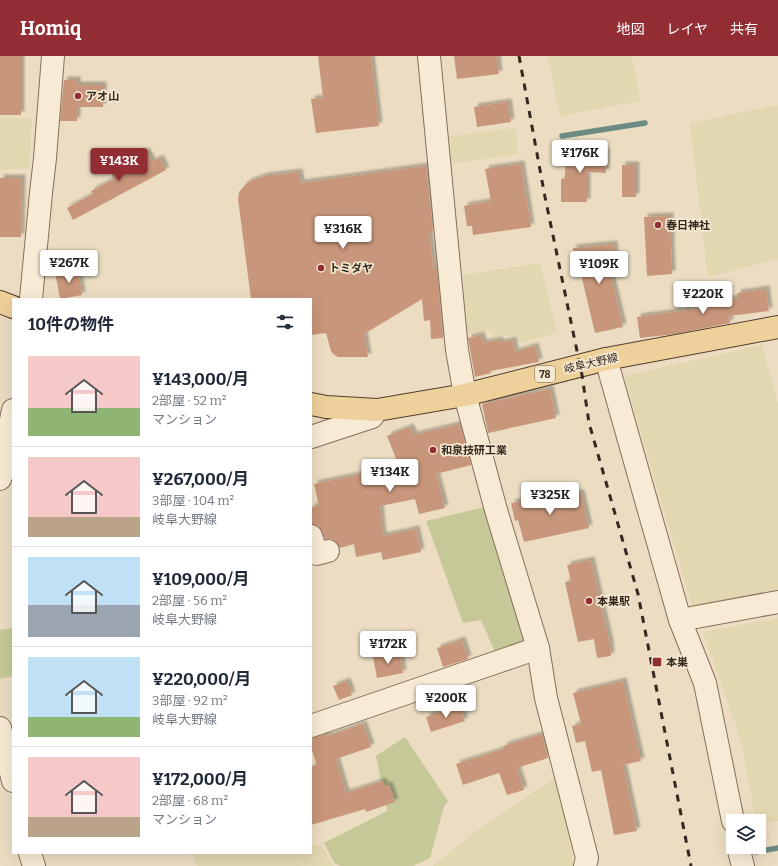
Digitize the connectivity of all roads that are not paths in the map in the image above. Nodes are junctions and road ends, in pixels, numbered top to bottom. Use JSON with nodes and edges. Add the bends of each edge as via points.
{"nodes":[{"id":1,"x":53,"y":56,"type":"edge"},
{"id":2,"x":429,"y":56,"type":"edge"},
{"id":3,"x":31,"y":298,"type":"edge"},
{"id":4,"x":0,"y":302,"type":"edge"},
{"id":5,"x":12,"y":307,"type":"edge"},
{"id":6,"x":778,"y":327,"type":"edge"},
{"id":7,"x":606,"y":359,"type":"junction"},
{"id":8,"x":465,"y":395,"type":"junction"},
{"id":9,"x":312,"y":404,"type":"edge"},
{"id":10,"x":377,"y":410,"type":"junction"},
{"id":11,"x":12,"y":416,"type":"edge"},
{"id":12,"x":312,"y":437,"type":"edge"},
{"id":13,"x":4,"y":465,"type":"edge"},
{"id":14,"x":312,"y":539,"type":"edge"},
{"id":15,"x":328,"y":551,"type":"dead end"},
{"id":16,"x":778,"y":602,"type":"edge"},
{"id":17,"x":680,"y":620,"type":"junction"},
{"id":18,"x":538,"y":648,"type":"junction"},
{"id":19,"x":312,"y":726,"type":"edge"},
{"id":20,"x":3,"y":728,"type":"edge"},
{"id":21,"x":12,"y":776,"type":"edge"},
{"id":22,"x":732,"y":814,"type":"edge"},
{"id":23,"x":30,"y":854,"type":"edge"},
{"id":24,"x":739,"y":854,"type":"edge"},
{"id":25,"x":589,"y":863,"type":"edge"},
{"id":26,"x":34,"y":866,"type":"edge"},
{"id":27,"x":742,"y":866,"type":"edge"}],
"edges":[{"from":1,"to":3,"type":"street"},
{"from":2,"to":8,"type":"street","via":[[457,350]]},
{"from":4,"to":5,"type":"main road"},
{"from":6,"to":7,"type":"main road","name":"岐阜大野線","number":"78"},
{"from":7,"to":8,"type":"main road","name":"岐阜大野線","number":"78"},
{"from":7,"to":17,"type":"street"},
{"from":8,"to":10,"type":"main road","name":"岐阜大野線","number":"78"},
{"from":8,"to":18,"type":"street","via":[[496,510]]},
{"from":9,"to":10,"type":"main road","name":"岐阜大野線","number":"78"},
{"from":10,"to":12,"type":"street","via":[[372,417]]},
{"from":11,"to":13,"type":"street"},
{"from":14,"to":15,"type":"street","via":[[317,554]]},
{"from":16,"to":17,"type":"street"},
{"from":17,"to":22,"type":"street","via":[[705,684]]},
{"from":18,"to":19,"type":"street"},
{"from":18,"to":25,"type":"street","via":[[546,698]]},
{"from":20,"to":21,"type":"street"},
{"from":23,"to":26,"type":"street"},
{"from":24,"to":27,"type":"street"}]}
